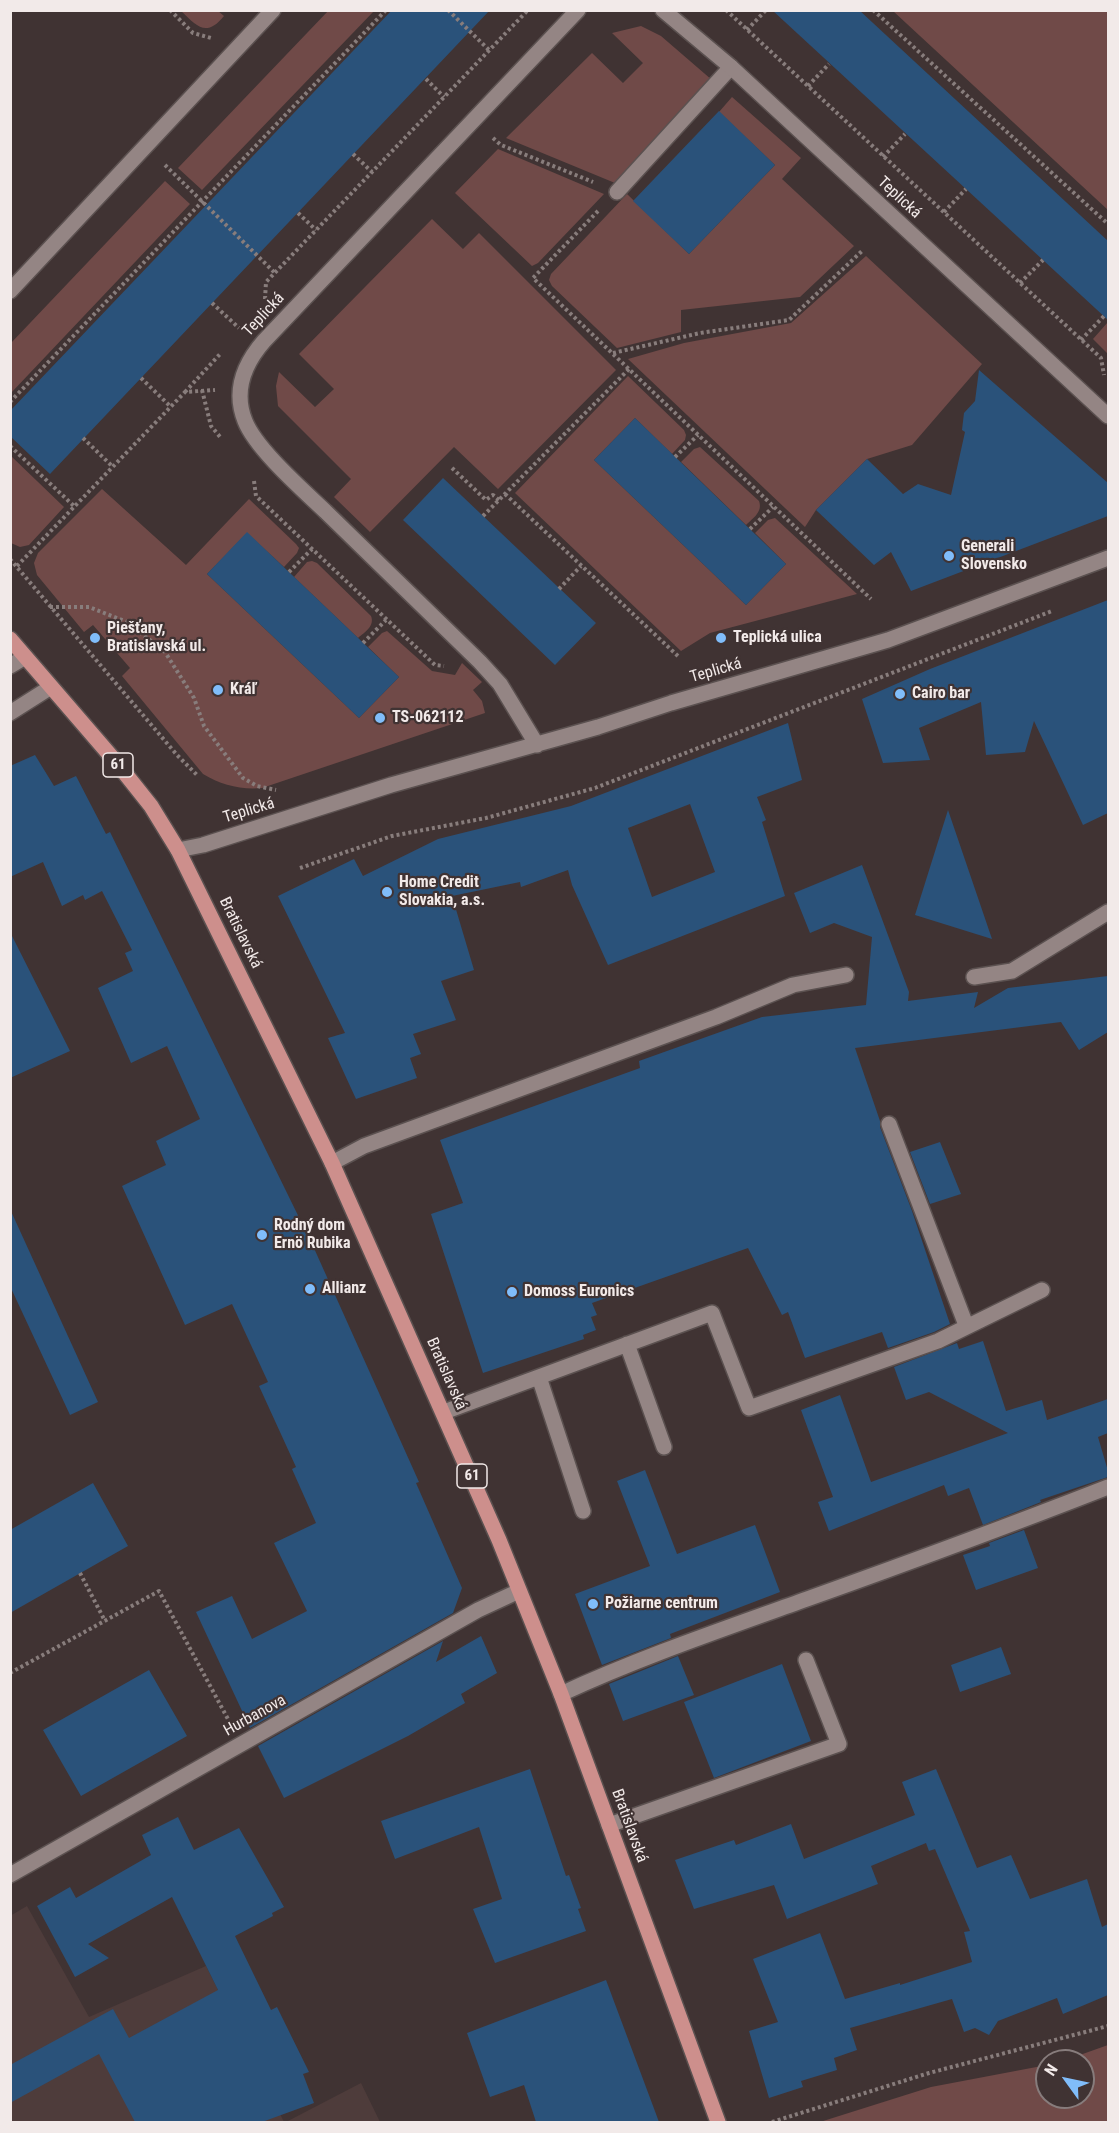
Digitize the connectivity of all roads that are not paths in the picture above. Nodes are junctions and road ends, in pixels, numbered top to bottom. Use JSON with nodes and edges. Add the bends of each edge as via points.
{"nodes":[{"id":1,"x":273,"y":10,"type":"edge"},
{"id":2,"x":578,"y":10,"type":"edge"},
{"id":3,"x":663,"y":10,"type":"edge"},
{"id":4,"x":731,"y":67,"type":"junction"},
{"id":5,"x":617,"y":192,"type":"road end"},
{"id":6,"x":10,"y":291,"type":"edge"},
{"id":7,"x":1108,"y":416,"type":"edge"},
{"id":8,"x":1108,"y":558,"type":"edge"},
{"id":9,"x":10,"y":639,"type":"edge"},
{"id":10,"x":26,"y":657,"type":"junction"},
{"id":11,"x":10,"y":666,"type":"edge"},
{"id":12,"x":51,"y":687,"type":"junction"},
{"id":13,"x":10,"y":713,"type":"edge"},
{"id":14,"x":537,"y":745,"type":"junction"},
{"id":15,"x":178,"y":850,"type":"junction"},
{"id":16,"x":1108,"y":912,"type":"edge"},
{"id":17,"x":846,"y":975,"type":"dead end"},
{"id":18,"x":974,"y":977,"type":"dead end"},
{"id":19,"x":889,"y":1124,"type":"dead end"},
{"id":20,"x":332,"y":1163,"type":"junction"},
{"id":21,"x":1042,"y":1290,"type":"dead end"},
{"id":22,"x":966,"y":1325,"type":"junction"},
{"id":23,"x":627,"y":1344,"type":"junction"},
{"id":24,"x":539,"y":1377,"type":"junction"},
{"id":25,"x":444,"y":1412,"type":"junction"},
{"id":26,"x":664,"y":1447,"type":"dead end"},
{"id":27,"x":1108,"y":1487,"type":"edge"},
{"id":28,"x":583,"y":1511,"type":"dead end"},
{"id":29,"x":519,"y":1591,"type":"junction"},
{"id":30,"x":806,"y":1660,"type":"dead end"},
{"id":31,"x":561,"y":1694,"type":"junction"},
{"id":32,"x":609,"y":1825,"type":"junction"},
{"id":33,"x":10,"y":1875,"type":"edge"},
{"id":34,"x":718,"y":2122,"type":"edge"}],
"edges":[{"from":1,"to":6,"type":"street"},
{"from":2,"to":14,"type":"street","name":"Teplická","via":[[264,341],[252,355],[240,391],[244,419],[259,443],[500,684]]},
{"from":3,"to":4,"type":"street","name":"Teplická"},
{"from":4,"to":5,"type":"street"},
{"from":4,"to":7,"type":"street","name":"Teplická"},
{"from":8,"to":14,"type":"street","name":"Teplická","via":[[888,640]]},
{"from":9,"to":10,"type":"main road","number":"61"},
{"from":10,"to":11,"type":"street"},
{"from":10,"to":12,"type":"main road","number":"61"},
{"from":12,"to":13,"type":"street"},
{"from":12,"to":15,"type":"main road","name":"Bratislavská","number":"61","via":[[151,806]]},
{"from":14,"to":15,"type":"street","name":"Teplická"},
{"from":15,"to":20,"type":"main road","name":"Bratislavská","number":"61"},
{"from":16,"to":18,"type":"street","via":[[1012,971]]},
{"from":17,"to":20,"type":"street","via":[[793,985],[364,1146]]},
{"from":19,"to":22,"type":"street"},
{"from":20,"to":25,"type":"main road","name":"Bratislavská","number":"61"},
{"from":21,"to":22,"type":"street"},
{"from":22,"to":23,"type":"street","via":[[938,1341],[748,1408],[712,1313]]},
{"from":23,"to":24,"type":"street"},
{"from":23,"to":26,"type":"street"},
{"from":24,"to":25,"type":"street"},
{"from":24,"to":28,"type":"street"},
{"from":25,"to":29,"type":"main road","name":"Bratislavská","number":"61"},
{"from":27,"to":31,"type":"street"},
{"from":29,"to":31,"type":"main road","name":"Bratislavská","number":"61"},
{"from":29,"to":33,"type":"street","name":"Hurbanova","via":[[478,1610]]},
{"from":30,"to":32,"type":"street","via":[[839,1744]]},
{"from":31,"to":32,"type":"main road","name":"Bratislavská","number":"61"},
{"from":32,"to":34,"type":"main road","name":"Bratislavská","number":"61"}]}
